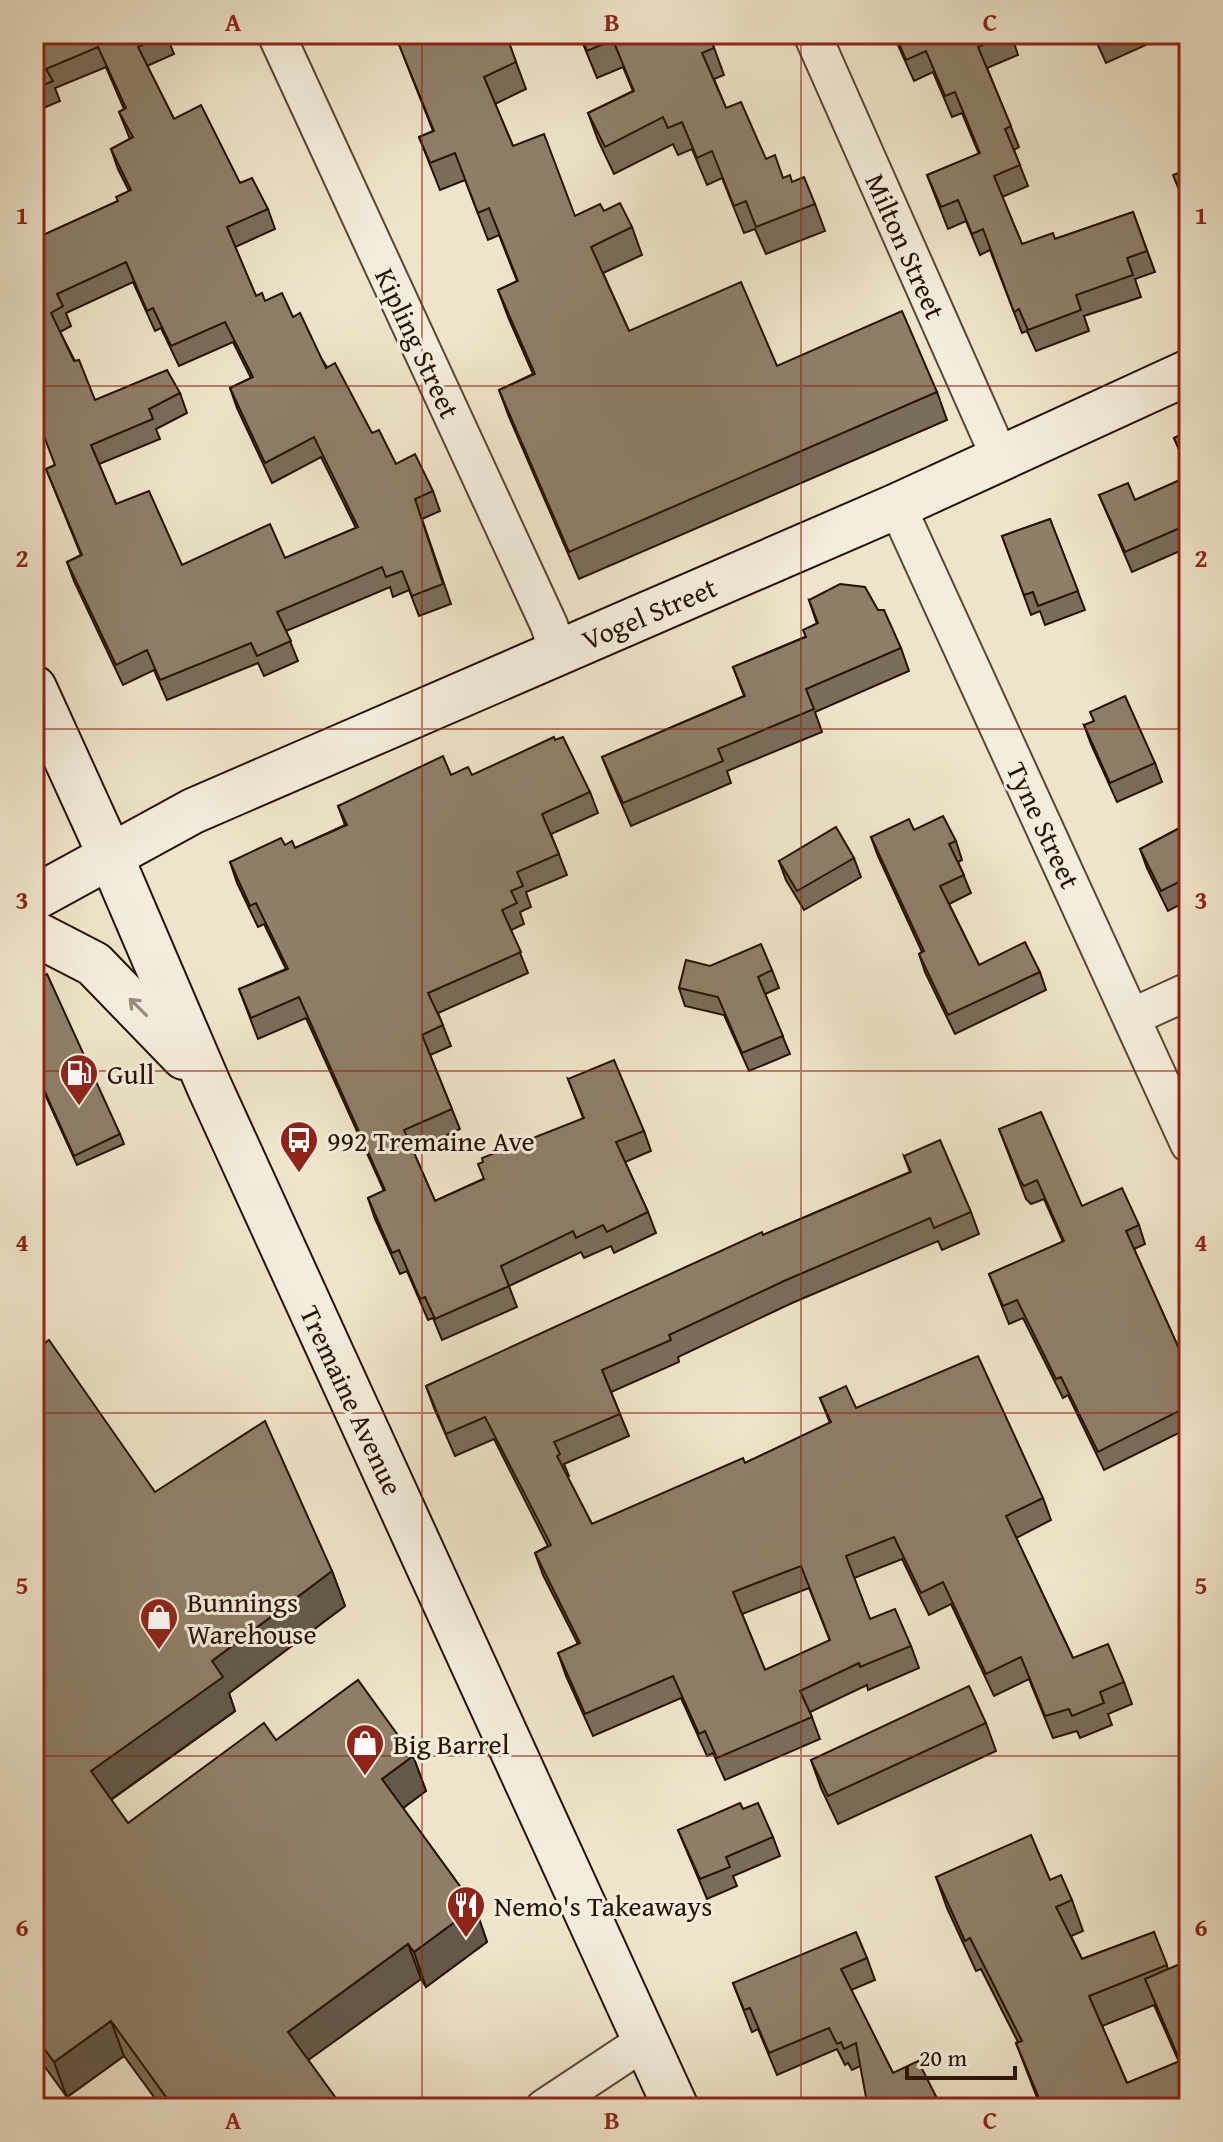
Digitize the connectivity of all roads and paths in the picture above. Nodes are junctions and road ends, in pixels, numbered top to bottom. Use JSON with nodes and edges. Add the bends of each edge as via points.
{"nodes":[{"id":1,"x":276,"y":34,"type":"edge"},
{"id":2,"x":812,"y":34,"type":"edge"},
{"id":3,"x":1189,"y":372,"type":"edge"},
{"id":4,"x":1000,"y":458,"type":"junction"},
{"id":5,"x":897,"y":506,"type":"junction"},
{"id":6,"x":558,"y":652,"type":"junction"},
{"id":7,"x":34,"y":688,"type":"edge"},
{"id":8,"x":110,"y":855,"type":"junction"},
{"id":9,"x":34,"y":898,"type":"edge"},
{"id":10,"x":34,"y":933,"type":"edge"},
{"id":11,"x":1189,"y":991,"type":"edge"},
{"id":12,"x":1132,"y":1017,"type":"junction"},
{"id":13,"x":209,"y":1086,"type":"junction"},
{"id":14,"x":1189,"y":1144,"type":"edge"},
{"id":15,"x":645,"y":2041,"type":"junction"},
{"id":16,"x":544,"y":2108,"type":"edge"},
{"id":17,"x":676,"y":2108,"type":"edge"}],
"edges":[{"from":1,"to":6,"type":"street","name":"Kipling Street"},
{"from":2,"to":4,"type":"street","name":"Milton Street"},
{"from":3,"to":4,"type":"main road","name":"Vogel Street"},
{"from":4,"to":5,"type":"main road","name":"Vogel Street"},
{"from":5,"to":6,"type":"main road","name":"Vogel Street"},
{"from":5,"to":12,"type":"street","name":"Tyne Street"},
{"from":6,"to":8,"type":"main road","name":"Vogel Street","via":[[193,811]]},
{"from":7,"to":8,"type":"main road","name":"Tremaine Avenue"},
{"from":8,"to":9,"type":"main road","name":"Vogel Street"},
{"from":8,"to":13,"type":"main road","name":"Tremaine Avenue"},
{"from":13,"to":10,"type":"main road","one_way":true,"via":[[94,964]]},
{"from":11,"to":12,"type":"street"},
{"from":12,"to":14,"type":"street","name":"Tyne Street"},
{"from":13,"to":15,"type":"main road","name":"Tremaine Avenue"},
{"from":15,"to":16,"type":"street"},
{"from":15,"to":17,"type":"main road","name":"Tremaine Avenue"}]}
